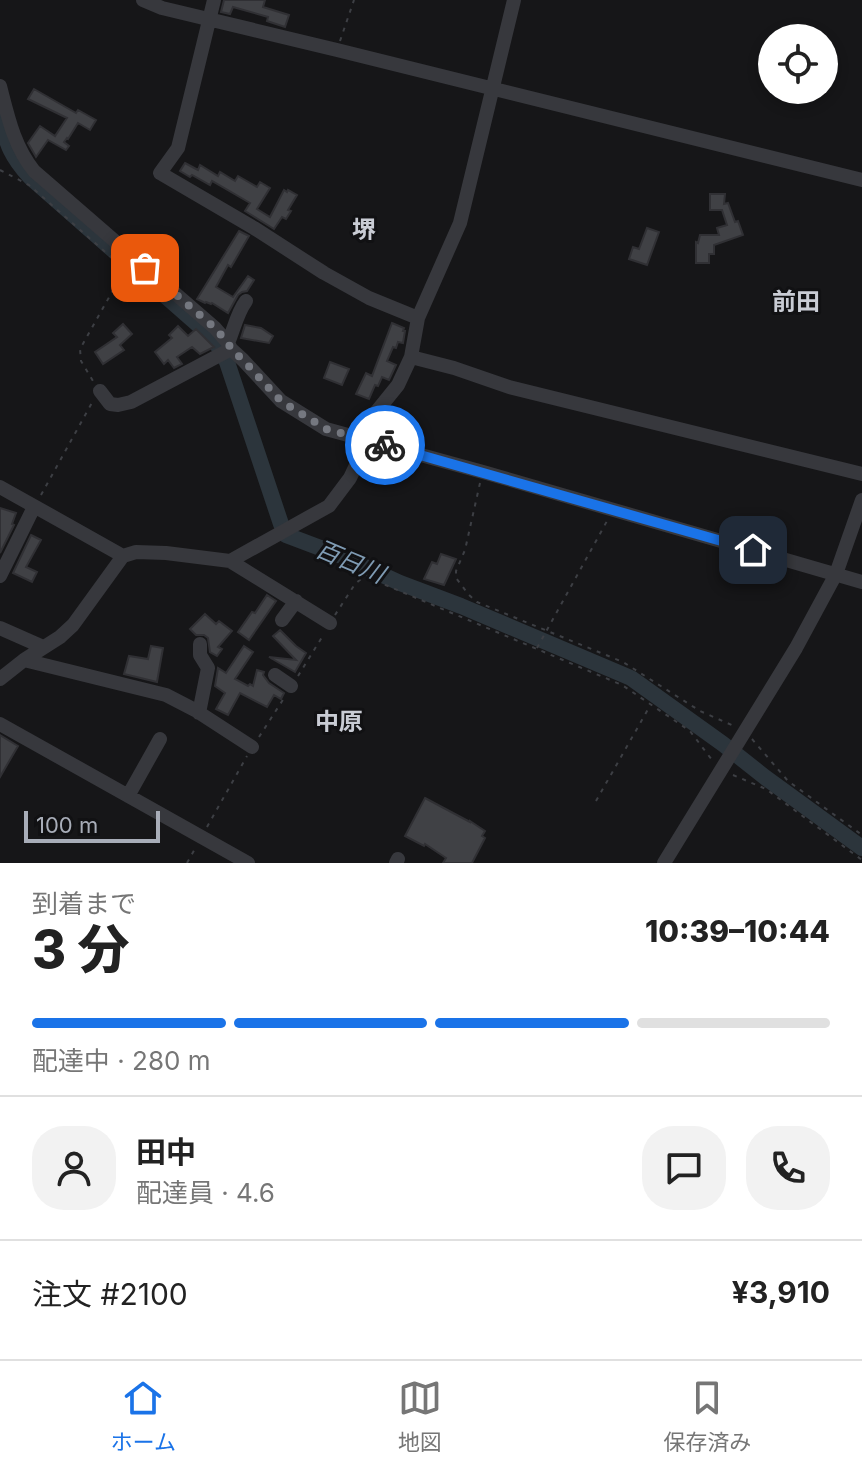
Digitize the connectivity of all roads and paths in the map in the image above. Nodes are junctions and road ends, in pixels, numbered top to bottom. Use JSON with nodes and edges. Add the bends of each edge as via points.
{"nodes":[{"id":1,"x":143,"y":0,"type":"edge"},
{"id":2,"x":214,"y":0,"type":"edge"},
{"id":3,"x":354,"y":0,"type":"edge"},
{"id":4,"x":514,"y":0,"type":"edge"},
{"id":5,"x":210,"y":18,"type":"junction"},
{"id":6,"x":337,"y":50,"type":"junction"},
{"id":7,"x":0,"y":86,"type":"edge"},
{"id":8,"x":493,"y":89,"type":"junction"},
{"id":9,"x":0,"y":170,"type":"edge"},
{"id":10,"x":862,"y":180,"type":"edge"},
{"id":11,"x":246,"y":301,"type":"dead end"},
{"id":12,"x":418,"y":318,"type":"junction"},
{"id":13,"x":226,"y":350,"type":"junction"},
{"id":14,"x":411,"y":357,"type":"junction"},
{"id":15,"x":100,"y":391,"type":"junction"},
{"id":16,"x":363,"y":439,"type":"junction"},
{"id":17,"x":483,"y":472,"type":"junction"},
{"id":18,"x":862,"y":474,"type":"edge"},
{"id":19,"x":0,"y":487,"type":"edge"},
{"id":20,"x":862,"y":500,"type":"edge"},
{"id":21,"x":34,"y":507,"type":"junction"},
{"id":22,"x":613,"y":509,"type":"junction"},
{"id":23,"x":123,"y":556,"type":"junction"},
{"id":24,"x":230,"y":561,"type":"junction"},
{"id":25,"x":1,"y":570,"type":"edge"},
{"id":26,"x":836,"y":574,"type":"junction"},
{"id":27,"x":862,"y":582,"type":"edge"},
{"id":28,"x":296,"y":601,"type":"junction"},
{"id":29,"x":282,"y":620,"type":"dead end"},
{"id":30,"x":330,"y":623,"type":"junction"},
{"id":31,"x":0,"y":628,"type":"edge"},
{"id":32,"x":547,"y":631,"type":"junction"},
{"id":33,"x":200,"y":644,"type":"dead end"},
{"id":34,"x":538,"y":646,"type":"junction"},
{"id":35,"x":43,"y":647,"type":"junction"},
{"id":36,"x":24,"y":660,"type":"junction"},
{"id":37,"x":275,"y":675,"type":"dead end"},
{"id":38,"x":0,"y":679,"type":"edge"},
{"id":39,"x":291,"y":686,"type":"junction"},
{"id":40,"x":651,"y":703,"type":"junction"},
{"id":41,"x":199,"y":713,"type":"junction"},
{"id":42,"x":29,"y":722,"type":"dead end"},
{"id":43,"x":0,"y":724,"type":"edge"},
{"id":44,"x":743,"y":735,"type":"junction"},
{"id":45,"x":22,"y":737,"type":"junction"},
{"id":46,"x":160,"y":739,"type":"dead end"},
{"id":47,"x":252,"y":747,"type":"junction"},
{"id":48,"x":724,"y":766,"type":"junction"},
{"id":49,"x":128,"y":796,"type":"junction"},
{"id":50,"x":596,"y":801,"type":"dead end"},
{"id":51,"x":862,"y":835,"type":"edge"},
{"id":52,"x":202,"y":837,"type":"junction"},
{"id":53,"x":862,"y":860,"type":"edge"},
{"id":54,"x":187,"y":863,"type":"edge"},
{"id":55,"x":248,"y":863,"type":"edge"},
{"id":56,"x":664,"y":863,"type":"edge"}],
"edges":[{"from":1,"to":5,"type":"street"},
{"from":2,"to":5,"type":"street"},
{"from":3,"to":6,"type":"path"},
{"from":4,"to":8,"type":"street"},
{"from":5,"to":6,"type":"street"},
{"from":5,"to":12,"type":"street","via":[[178,148],[160,173],[335,279]]},
{"from":6,"to":8,"type":"street"},
{"from":7,"to":13,"type":"street","via":[[15,140],[34,171],[215,328]]},
{"from":8,"to":10,"type":"street"},
{"from":8,"to":12,"type":"street","via":[[460,223]]},
{"from":9,"to":15,"type":"path","via":[[29,185],[122,270],[80,349],[81,361]]},
{"from":11,"to":13,"type":"street"},
{"from":12,"to":14,"type":"street"},
{"from":13,"to":15,"type":"street","via":[[131,402],[110,404]]},
{"from":13,"to":16,"type":"street","via":[[243,360],[281,401],[326,429]]},
{"from":14,"to":16,"type":"street"},
{"from":14,"to":18,"type":"street","via":[[509,387]]},
{"from":15,"to":21,"type":"path"},
{"from":16,"to":17,"type":"street"},
{"from":16,"to":24,"type":"street","via":[[359,459],[329,506]]},
{"from":17,"to":22,"type":"street"},
{"from":17,"to":32,"type":"path","via":[[456,578],[477,602]]},
{"from":19,"to":21,"type":"street"},
{"from":20,"to":26,"type":"street"},
{"from":21,"to":23,"type":"street"},
{"from":21,"to":25,"type":"street"},
{"from":22,"to":26,"type":"street"},
{"from":22,"to":32,"type":"path"},
{"from":23,"to":24,"type":"street","via":[[166,553]]},
{"from":23,"to":35,"type":"street","via":[[73,625]]},
{"from":24,"to":28,"type":"street"},
{"from":26,"to":27,"type":"street"},
{"from":26,"to":44,"type":"street"},
{"from":28,"to":29,"type":"street"},
{"from":28,"to":30,"type":"street"},
{"from":30,"to":34,"type":"path","via":[[355,584],[369,578]]},
{"from":30,"to":39,"type":"path"},
{"from":31,"to":35,"type":"street"},
{"from":32,"to":34,"type":"path"},
{"from":32,"to":44,"type":"path","via":[[623,662]]},
{"from":33,"to":41,"type":"street","via":[[208,668]]},
{"from":34,"to":40,"type":"path"},
{"from":35,"to":36,"type":"street"},
{"from":36,"to":38,"type":"street"},
{"from":36,"to":41,"type":"street","via":[[166,695]]},
{"from":37,"to":39,"type":"street"},
{"from":39,"to":47,"type":"path"},
{"from":40,"to":48,"type":"path","via":[[690,731]]},
{"from":40,"to":50,"type":"path"},
{"from":41,"to":47,"type":"street","via":[[228,723]]},
{"from":42,"to":45,"type":"street"},
{"from":43,"to":45,"type":"street"},
{"from":44,"to":48,"type":"street"},
{"from":44,"to":51,"type":"path","via":[[788,781]]},
{"from":45,"to":49,"type":"street"},
{"from":46,"to":49,"type":"street"},
{"from":47,"to":52,"type":"path"},
{"from":48,"to":53,"type":"path","via":[[766,789]]},
{"from":48,"to":56,"type":"street"},
{"from":49,"to":52,"type":"street"},
{"from":52,"to":54,"type":"path"},
{"from":52,"to":55,"type":"street"}]}
